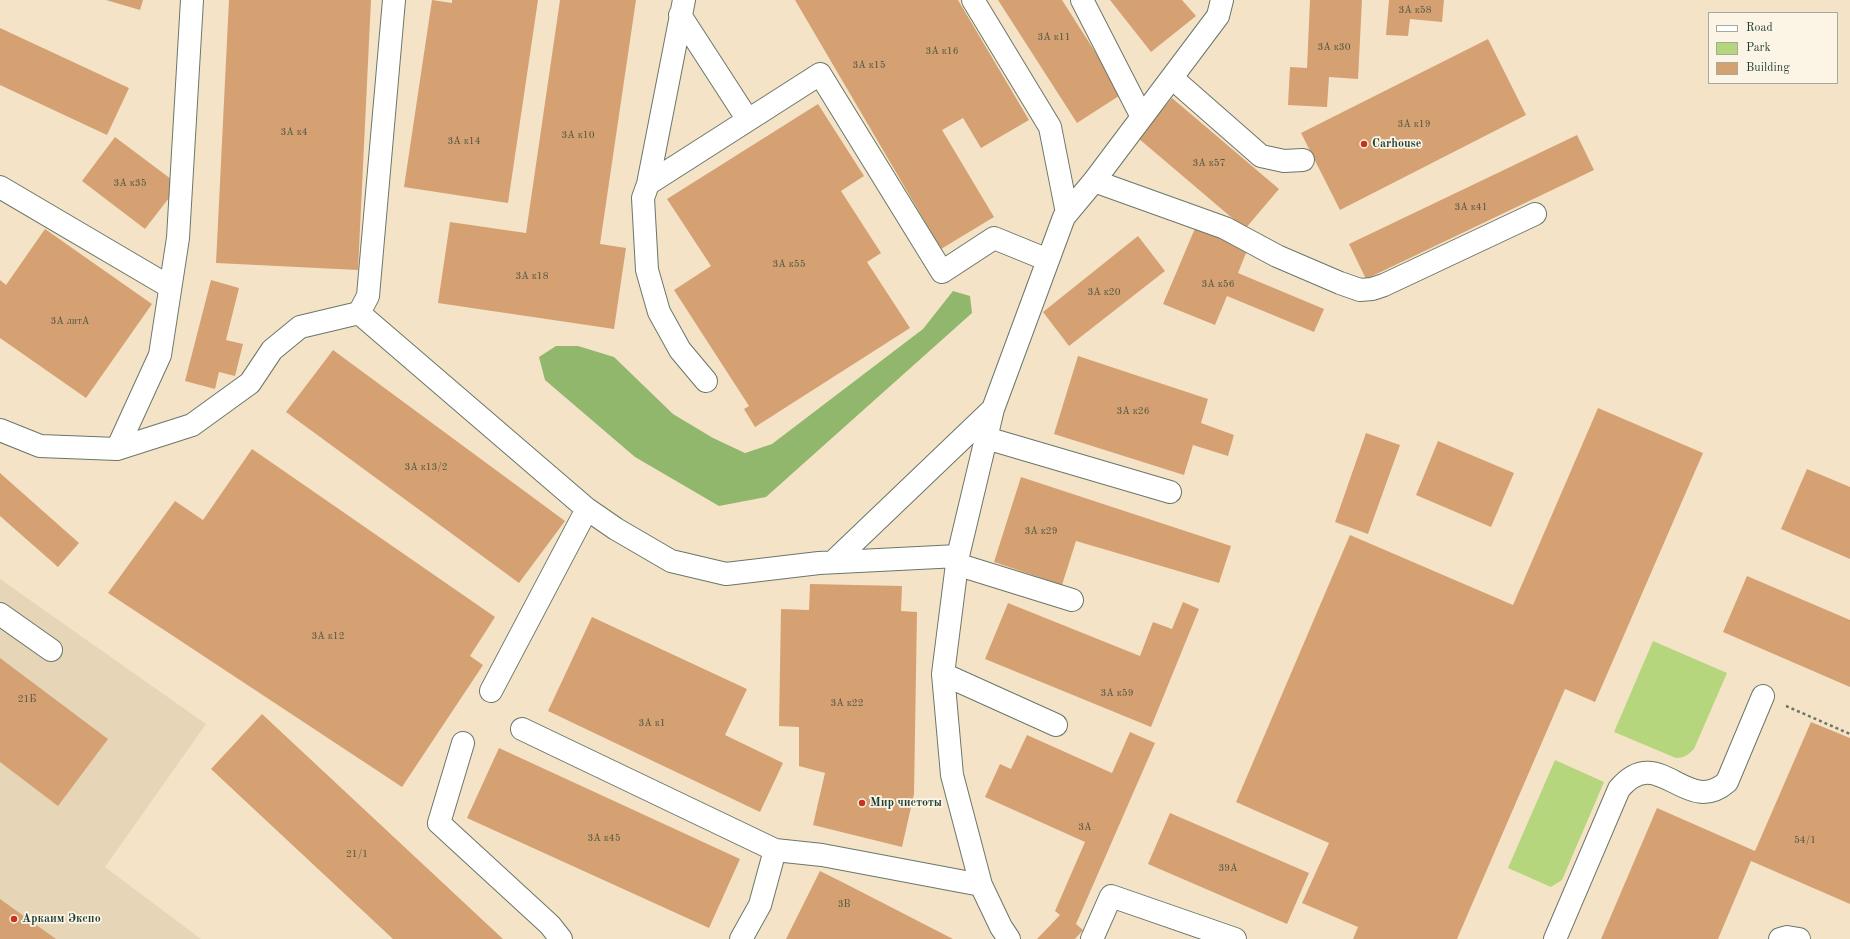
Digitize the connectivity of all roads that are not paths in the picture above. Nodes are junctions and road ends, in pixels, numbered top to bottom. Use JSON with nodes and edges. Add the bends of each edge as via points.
{"nodes":[{"id":1,"x":192,"y":0,"type":"edge"},
{"id":2,"x":394,"y":0,"type":"edge"},
{"id":3,"x":973,"y":0,"type":"edge"},
{"id":4,"x":1082,"y":0,"type":"edge"},
{"id":5,"x":1215,"y":5,"type":"edge"},
{"id":6,"x":682,"y":8,"type":"edge"},
{"id":7,"x":1172,"y":78,"type":"junction"},
{"id":8,"x":1142,"y":117,"type":"junction"},
{"id":9,"x":748,"y":120,"type":"junction"},
{"id":10,"x":1303,"y":160,"type":"dead end"},
{"id":11,"x":1094,"y":181,"type":"junction"},
{"id":12,"x":648,"y":184,"type":"junction"},
{"id":13,"x":0,"y":187,"type":"edge"},
{"id":14,"x":1067,"y":213,"type":"junction"},
{"id":15,"x":1535,"y":214,"type":"dead end"},
{"id":16,"x":1048,"y":260,"type":"junction"},
{"id":17,"x":170,"y":287,"type":"junction"},
{"id":18,"x":359,"y":313,"type":"junction"},
{"id":19,"x":706,"y":381,"type":"dead end"},
{"id":20,"x":993,"y":409,"type":"junction"},
{"id":21,"x":0,"y":430,"type":"edge"},
{"id":22,"x":986,"y":438,"type":"junction"},
{"id":23,"x":117,"y":449,"type":"junction"},
{"id":24,"x":1170,"y":492,"type":"dead end"},
{"id":25,"x":588,"y":509,"type":"junction"},
{"id":26,"x":957,"y":560,"type":"junction"},
{"id":27,"x":833,"y":562,"type":"junction"},
{"id":28,"x":1072,"y":600,"type":"dead end"},
{"id":29,"x":0,"y":614,"type":"edge"},
{"id":30,"x":51,"y":650,"type":"dead end"},
{"id":31,"x":944,"y":674,"type":"junction"},
{"id":32,"x":491,"y":691,"type":"dead end"},
{"id":33,"x":1763,"y":696,"type":"road end"},
{"id":34,"x":1056,"y":725,"type":"dead end"},
{"id":35,"x":522,"y":729,"type":"dead end"},
{"id":36,"x":463,"y":743,"type":"dead end"},
{"id":37,"x":775,"y":850,"type":"junction"},
{"id":38,"x":981,"y":885,"type":"junction"},
{"id":39,"x":561,"y":939,"type":"edge"},
{"id":40,"x":741,"y":939,"type":"edge"},
{"id":41,"x":1009,"y":939,"type":"edge"},
{"id":42,"x":1092,"y":939,"type":"edge"},
{"id":43,"x":1235,"y":939,"type":"edge"},
{"id":44,"x":1555,"y":939,"type":"edge"},
{"id":45,"x":1780,"y":939,"type":"edge"},
{"id":46,"x":1799,"y":939,"type":"edge"}],
"edges":[{"from":1,"to":17,"type":"street","via":[[178,238]]},
{"from":2,"to":18,"type":"street","via":[[368,296]]},
{"from":3,"to":14,"type":"street","via":[[1050,127]]},
{"from":4,"to":8,"type":"street"},
{"from":5,"to":7,"type":"street"},
{"from":6,"to":9,"type":"street"},
{"from":6,"to":12,"type":"street"},
{"from":7,"to":8,"type":"street"},
{"from":7,"to":10,"type":"street","via":[[1261,156],[1284,161]]},
{"from":8,"to":11,"type":"street"},
{"from":9,"to":12,"type":"street"},
{"from":9,"to":16,"type":"street","via":[[820,74],[942,272],[994,238]]},
{"from":11,"to":14,"type":"street"},
{"from":11,"to":15,"type":"street","via":[[1225,228],[1277,256],[1360,290],[1384,286]]},
{"from":12,"to":19,"type":"street","via":[[643,198],[647,270],[659,312],[680,350]]},
{"from":13,"to":17,"type":"street"},
{"from":14,"to":16,"type":"street"},
{"from":16,"to":20,"type":"street"},
{"from":17,"to":23,"type":"street","via":[[160,355]]},
{"from":18,"to":23,"type":"street","via":[[300,327],[272,350],[250,383],[192,426]]},
{"from":18,"to":25,"type":"street"},
{"from":20,"to":22,"type":"street"},
{"from":20,"to":27,"type":"street"},
{"from":21,"to":23,"type":"street","via":[[40,446]]},
{"from":22,"to":24,"type":"street"},
{"from":22,"to":26,"type":"street"},
{"from":25,"to":27,"type":"street","via":[[616,530],[671,560],[726,574]]},
{"from":25,"to":32,"type":"street"},
{"from":26,"to":27,"type":"street"},
{"from":26,"to":28,"type":"street"},
{"from":26,"to":31,"type":"street"},
{"from":29,"to":30,"type":"street"},
{"from":31,"to":34,"type":"street"},
{"from":31,"to":38,"type":"street","via":[[952,775]]},
{"from":33,"to":44,"type":"street","via":[[1727,782],[1721,787],[1714,791],[1699,792],[1650,771],[1636,774],[1619,789]]},
{"from":35,"to":37,"type":"street"},
{"from":36,"to":39,"type":"street","via":[[439,823],[550,925]]},
{"from":37,"to":38,"type":"street","via":[[822,855]]},
{"from":37,"to":40,"type":"street","via":[[760,904]]},
{"from":38,"to":41,"type":"street"},
{"from":42,"to":43,"type":"street","via":[[1111,896]]},
{"from":45,"to":46,"type":"street"}]}
